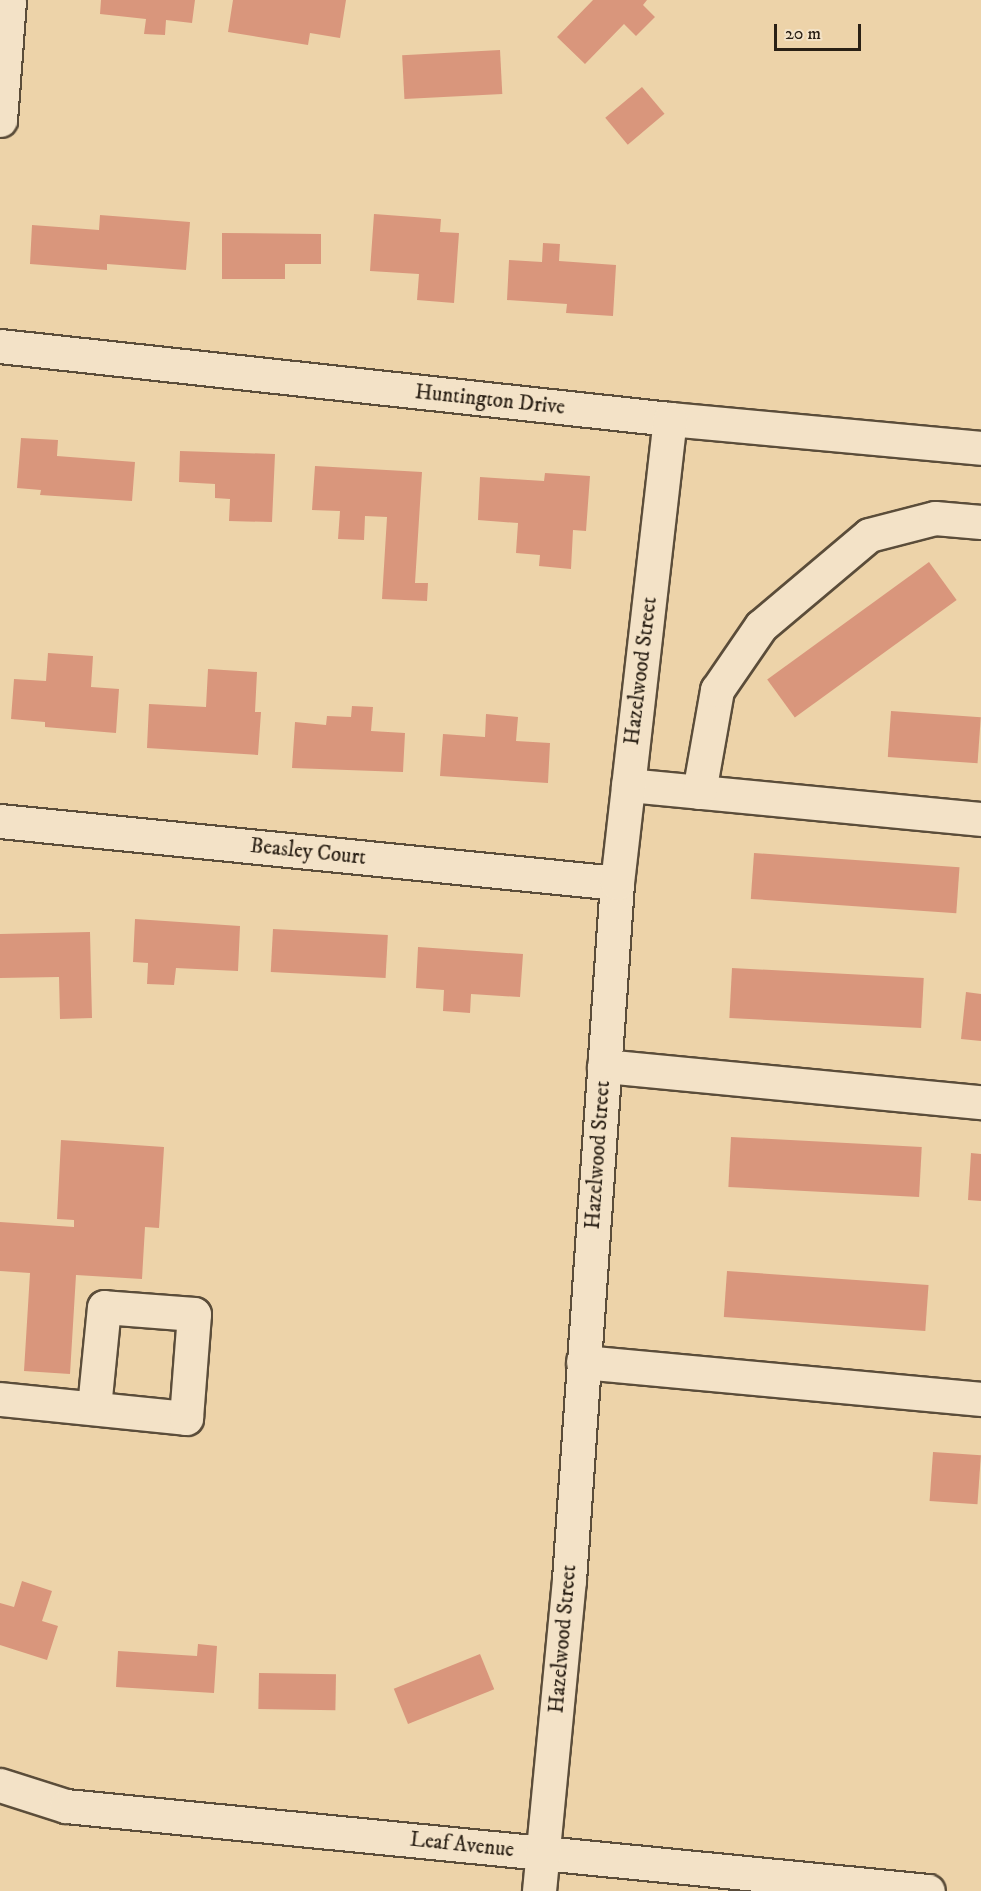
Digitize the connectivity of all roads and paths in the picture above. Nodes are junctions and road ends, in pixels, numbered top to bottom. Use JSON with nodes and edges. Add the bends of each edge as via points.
{"nodes":[{"id":1,"x":9,"y":0,"type":"edge"},
{"id":2,"x":0,"y":120,"type":"edge"},
{"id":3,"x":0,"y":346,"type":"edge"},
{"id":4,"x":670,"y":419,"type":"junction"},
{"id":5,"x":981,"y":448,"type":"edge"},
{"id":6,"x":981,"y":522,"type":"edge"},
{"id":7,"x":628,"y":785,"type":"junction"},
{"id":8,"x":699,"y":792,"type":"junction"},
{"id":9,"x":981,"y":819,"type":"edge"},
{"id":10,"x":0,"y":821,"type":"edge"},
{"id":11,"x":617,"y":883,"type":"junction"},
{"id":12,"x":604,"y":1066,"type":"junction"},
{"id":13,"x":981,"y":1102,"type":"edge"},
{"id":14,"x":583,"y":1362,"type":"junction"},
{"id":15,"x":0,"y":1399,"type":"edge"},
{"id":16,"x":981,"y":1399,"type":"edge"},
{"id":17,"x":94,"y":1408,"type":"dead end"},
{"id":18,"x":0,"y":1785,"type":"edge"},
{"id":19,"x":542,"y":1853,"type":"junction"},
{"id":20,"x":539,"y":1891,"type":"edge"},
{"id":21,"x":928,"y":1891,"type":"edge"}],
"edges":[{"from":1,"to":2,"type":"street"},
{"from":3,"to":4,"type":"street","name":"Huntington Drive"},
{"from":4,"to":5,"type":"street","name":"Huntington Drive"},
{"from":4,"to":7,"type":"street","name":"Hazelwood Street"},
{"from":6,"to":8,"type":"street","via":[[935,518],[869,535],[761,626],[717,690]]},
{"from":7,"to":8,"type":"street"},
{"from":7,"to":11,"type":"street","name":"Hazelwood Street"},
{"from":8,"to":9,"type":"street"},
{"from":10,"to":11,"type":"street","name":"Beasley Court"},
{"from":11,"to":12,"type":"street","name":"Hazelwood Street"},
{"from":12,"to":13,"type":"street"},
{"from":12,"to":14,"type":"street","name":"Hazelwood Street"},
{"from":14,"to":16,"type":"street"},
{"from":14,"to":19,"type":"street","name":"Hazelwood Street","via":[[569,1580]]},
{"from":15,"to":17,"type":"street"},
{"from":18,"to":19,"type":"street","name":"Leaf Avenue","via":[[66,1806]]},
{"from":19,"to":20,"type":"street","name":"Hazelwood Street"},
{"from":19,"to":21,"type":"street","name":"Leaf Avenue"}]}
